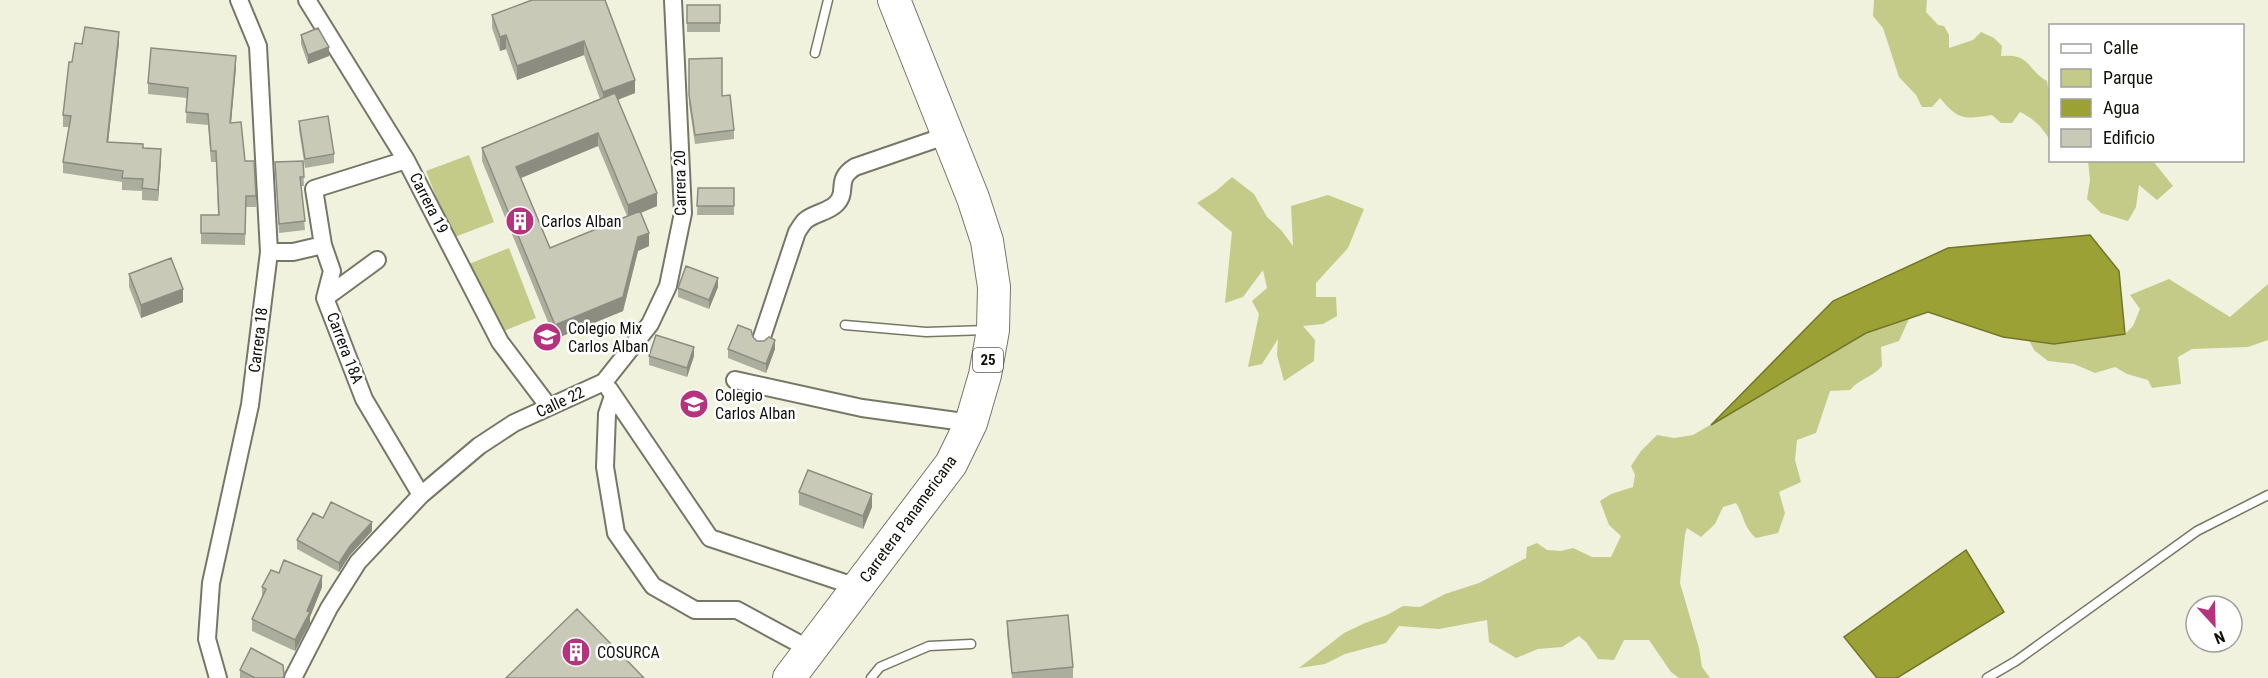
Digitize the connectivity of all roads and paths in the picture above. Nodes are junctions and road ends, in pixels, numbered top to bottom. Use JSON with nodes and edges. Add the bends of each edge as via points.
{"nodes":[{"id":1,"x":239,"y":0,"type":"edge"},
{"id":2,"x":307,"y":0,"type":"edge"},
{"id":3,"x":673,"y":0,"type":"edge"},
{"id":4,"x":828,"y":0,"type":"edge"},
{"id":5,"x":894,"y":0,"type":"edge"},
{"id":6,"x":814,"y":53,"type":"dead end"},
{"id":7,"x":948,"y":135,"type":"junction"},
{"id":8,"x":406,"y":160,"type":"junction"},
{"id":9,"x":323,"y":245,"type":"junction"},
{"id":10,"x":269,"y":252,"type":"junction"},
{"id":11,"x":377,"y":260,"type":"dead end"},
{"id":12,"x":325,"y":298,"type":"junction"},
{"id":13,"x":845,"y":325,"type":"dead end"},
{"id":14,"x":993,"y":330,"type":"junction"},
{"id":15,"x":760,"y":340,"type":"edge"},
{"id":16,"x":735,"y":380,"type":"dead end"},
{"id":17,"x":609,"y":389,"type":"junction"},
{"id":18,"x":549,"y":407,"type":"junction"},
{"id":19,"x":971,"y":423,"type":"junction"},
{"id":20,"x":421,"y":495,"type":"junction"},
{"id":21,"x":2268,"y":495,"type":"edge"},
{"id":22,"x":857,"y":588,"type":"junction"},
{"id":23,"x":971,"y":644,"type":"dead end"},
{"id":24,"x":809,"y":649,"type":"junction"},
{"id":25,"x":218,"y":678,"type":"edge"},
{"id":26,"x":293,"y":678,"type":"edge"},
{"id":27,"x":789,"y":678,"type":"edge"},
{"id":28,"x":871,"y":678,"type":"edge"},
{"id":29,"x":1987,"y":678,"type":"edge"}],
"edges":[{"from":1,"to":10,"type":"street","name":"Carrera 18","via":[[258,46]]},
{"from":2,"to":8,"type":"street","name":"Carrera 19"},
{"from":3,"to":17,"type":"street","name":"Carrera 20","via":[[683,213],[668,286],[650,324]]},
{"from":4,"to":6,"type":"lane"},
{"from":5,"to":7,"type":"highway","name":"Carretera Panamericana","number":"25"},
{"from":7,"to":14,"type":"highway","name":"Carretera Panamericana","number":"25","via":[[987,242],[994,287]]},
{"from":7,"to":15,"type":"street","via":[[846,173],[836,204],[805,221],[797,232]]},
{"from":8,"to":9,"type":"street","name":"Carrera 18A","via":[[314,189]]},
{"from":8,"to":18,"type":"street","name":"Carrera 19","via":[[500,342]]},
{"from":9,"to":10,"type":"street","via":[[293,252]]},
{"from":9,"to":12,"type":"street","name":"Carrera 18A","via":[[332,271]]},
{"from":10,"to":25,"type":"street","name":"Carrera 18","via":[[250,405],[211,583],[207,639]]},
{"from":11,"to":12,"type":"street"},
{"from":12,"to":20,"type":"street","name":"Carrera 18A","via":[[364,399]]},
{"from":13,"to":14,"type":"lane","via":[[926,332]]},
{"from":14,"to":19,"type":"highway","name":"Carretera Panamericana","number":"25"},
{"from":16,"to":19,"type":"street","via":[[862,408]]},
{"from":17,"to":18,"type":"street","name":"Calle 22"},
{"from":17,"to":22,"type":"street","via":[[710,538]]},
{"from":17,"to":24,"type":"street","via":[[605,467],[616,533],[653,586],[695,610],[737,610]]},
{"from":18,"to":20,"type":"street","name":"Calle 22","via":[[514,423],[479,446]]},
{"from":19,"to":22,"type":"highway","name":"Carretera Panamericana","number":"25","via":[[951,464]]},
{"from":20,"to":26,"type":"street","name":"Calle 22","via":[[358,562]]},
{"from":21,"to":29,"type":"lane","via":[[2197,531]]},
{"from":22,"to":24,"type":"highway","name":"Carretera Panamericana","number":"25"},
{"from":23,"to":28,"type":"lane","via":[[929,646],[880,668]]},
{"from":24,"to":27,"type":"highway","name":"Carretera Panamericana","number":"25"}]}
